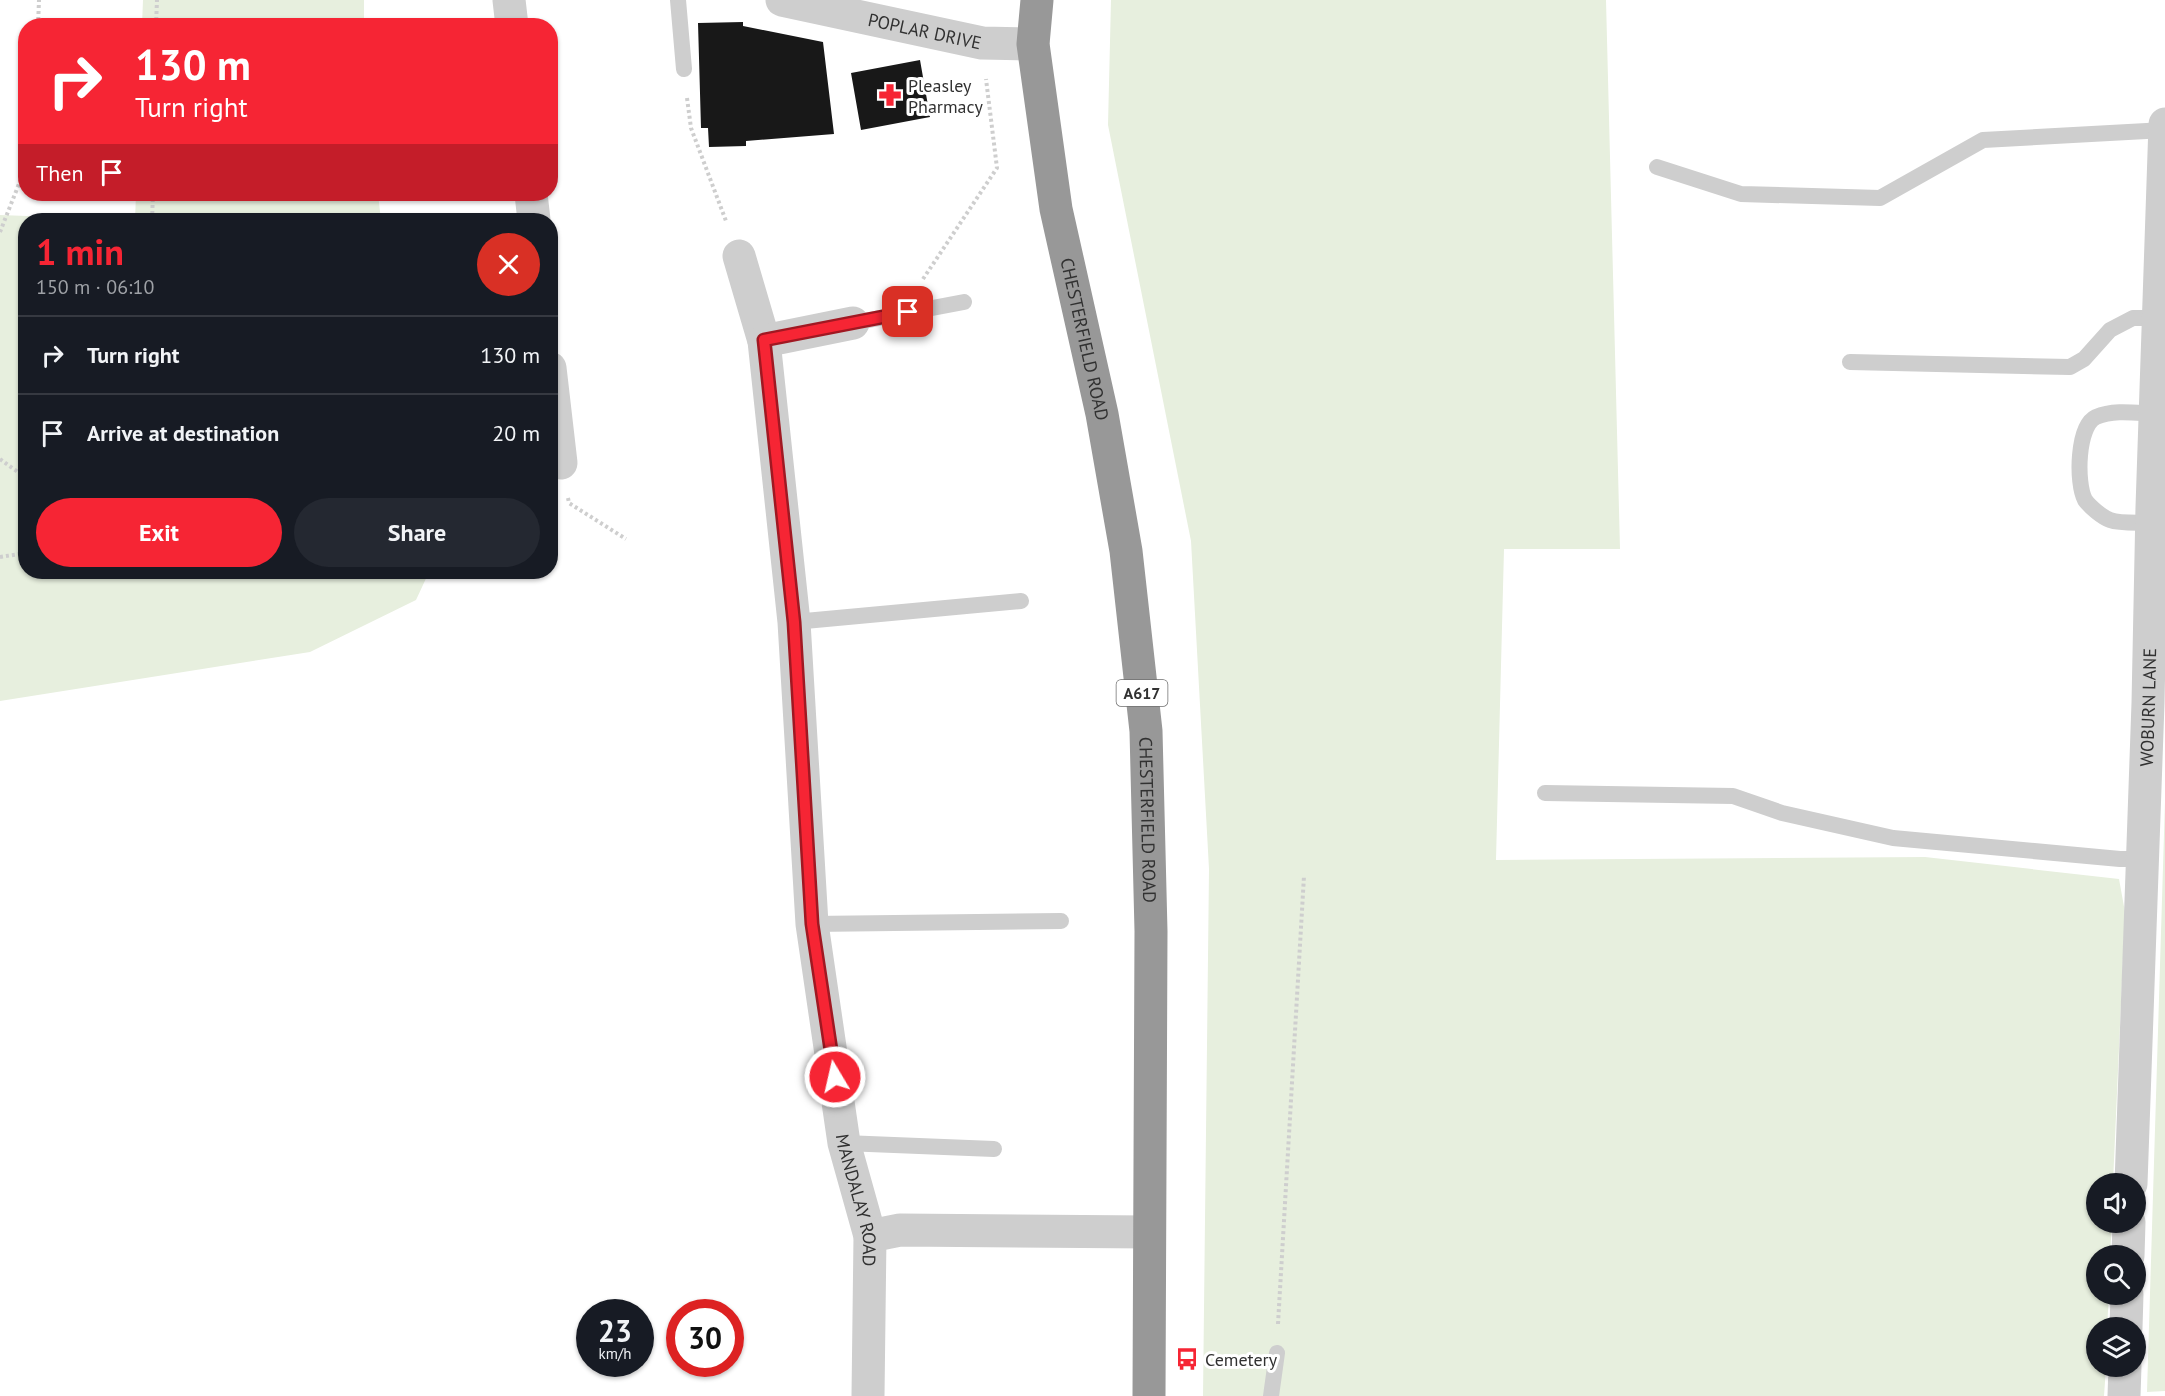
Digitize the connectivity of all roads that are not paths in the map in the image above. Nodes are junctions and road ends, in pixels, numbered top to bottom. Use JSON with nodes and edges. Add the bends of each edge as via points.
{"nodes":[{"id":1,"x":509,"y":0,"type":"edge"},
{"id":2,"x":678,"y":0,"type":"edge"},
{"id":3,"x":784,"y":0,"type":"edge"},
{"id":4,"x":1036,"y":0,"type":"edge"},
{"id":5,"x":511,"y":18,"type":"edge"},
{"id":6,"x":1033,"y":44,"type":"junction"},
{"id":7,"x":684,"y":69,"type":"road end"},
{"id":8,"x":2165,"y":124,"type":"edge"},
{"id":9,"x":2165,"y":130,"type":"edge"},
{"id":10,"x":1657,"y":166,"type":"dead end"},
{"id":11,"x":739,"y":256,"type":"road end"},
{"id":12,"x":964,"y":302,"type":"dead end"},
{"id":13,"x":2158,"y":318,"type":"junction"},
{"id":14,"x":853,"y":323,"type":"joint"},
{"id":15,"x":764,"y":340,"type":"junction"},
{"id":16,"x":1850,"y":362,"type":"dead end"},
{"id":17,"x":2155,"y":414,"type":"junction"},
{"id":18,"x":558,"y":437,"type":"edge"},
{"id":19,"x":561,"y":463,"type":"road end"},
{"id":20,"x":2151,"y":523,"type":"junction"},
{"id":21,"x":1020,"y":601,"type":"dead end"},
{"id":22,"x":794,"y":622,"type":"junction"},
{"id":23,"x":1545,"y":793,"type":"dead end"},
{"id":24,"x":2141,"y":859,"type":"junction"},
{"id":25,"x":1061,"y":921,"type":"dead end"},
{"id":26,"x":812,"y":924,"type":"junction"},
{"id":27,"x":844,"y":1143,"type":"junction"},
{"id":28,"x":994,"y":1149,"type":"dead end"},
{"id":29,"x":2131,"y":1173,"type":"edge"},
{"id":30,"x":1149,"y":1232,"type":"junction"},
{"id":31,"x":870,"y":1236,"type":"junction"},
{"id":32,"x":1277,"y":1353,"type":"road end"},
{"id":33,"x":2125,"y":1377,"type":"edge"},
{"id":34,"x":868,"y":1396,"type":"edge"},
{"id":35,"x":1149,"y":1396,"type":"edge"},
{"id":36,"x":1271,"y":1396,"type":"edge"},
{"id":37,"x":2124,"y":1396,"type":"edge"}],
"edges":[{"from":1,"to":5,"type":"street"},
{"from":2,"to":7,"type":"lane"},
{"from":3,"to":6,"type":"street","name":"POPLAR DRIVE","via":[[982,43]]},
{"from":4,"to":6,"type":"highway","name":"CHESTERFIELD ROAD","number":"A617"},
{"from":6,"to":30,"type":"highway","name":"CHESTERFIELD ROAD","number":"A617","via":[[1056,209],[1102,414],[1126,551],[1146,731],[1151,931]]},
{"from":8,"to":9,"type":"street","name":"WOBURN LANE"},
{"from":9,"to":10,"type":"lane","via":[[1983,140],[1880,198],[1741,194]]},
{"from":9,"to":13,"type":"street","name":"WOBURN LANE"},
{"from":11,"to":15,"type":"street","name":"MANDALAY ROAD"},
{"from":12,"to":14,"type":"lane"},
{"from":13,"to":16,"type":"lane","via":[[2133,318],[2110,330],[2084,359],[2070,367]]},
{"from":13,"to":17,"type":"street","name":"WOBURN LANE"},
{"from":14,"to":15,"type":"street"},
{"from":15,"to":22,"type":"street","name":"MANDALAY ROAD"},
{"from":17,"to":20,"type":"street","name":"WOBURN LANE"},
{"from":17,"to":20,"type":"lane","via":[[2112,412],[2093,418],[2084,433],[2080,476],[2085,499],[2096,511],[2110,520]]},
{"from":18,"to":19,"type":"street"},
{"from":20,"to":24,"type":"street","name":"WOBURN LANE"},
{"from":21,"to":22,"type":"lane"},
{"from":22,"to":26,"type":"street","name":"MANDALAY ROAD"},
{"from":23,"to":24,"type":"lane","via":[[1733,796],[1782,813],[1893,838]]},
{"from":24,"to":29,"type":"street","name":"WOBURN LANE"},
{"from":25,"to":26,"type":"lane"},
{"from":26,"to":27,"type":"street","name":"MANDALAY ROAD"},
{"from":27,"to":28,"type":"lane"},
{"from":27,"to":31,"type":"street","name":"MANDALAY ROAD"},
{"from":30,"to":31,"type":"street","via":[[900,1230]]},
{"from":30,"to":35,"type":"highway","name":"CHESTERFIELD ROAD","number":"A617"},
{"from":31,"to":34,"type":"street","name":"MANDALAY ROAD"},
{"from":32,"to":36,"type":"lane"},
{"from":33,"to":37,"type":"street"}]}
